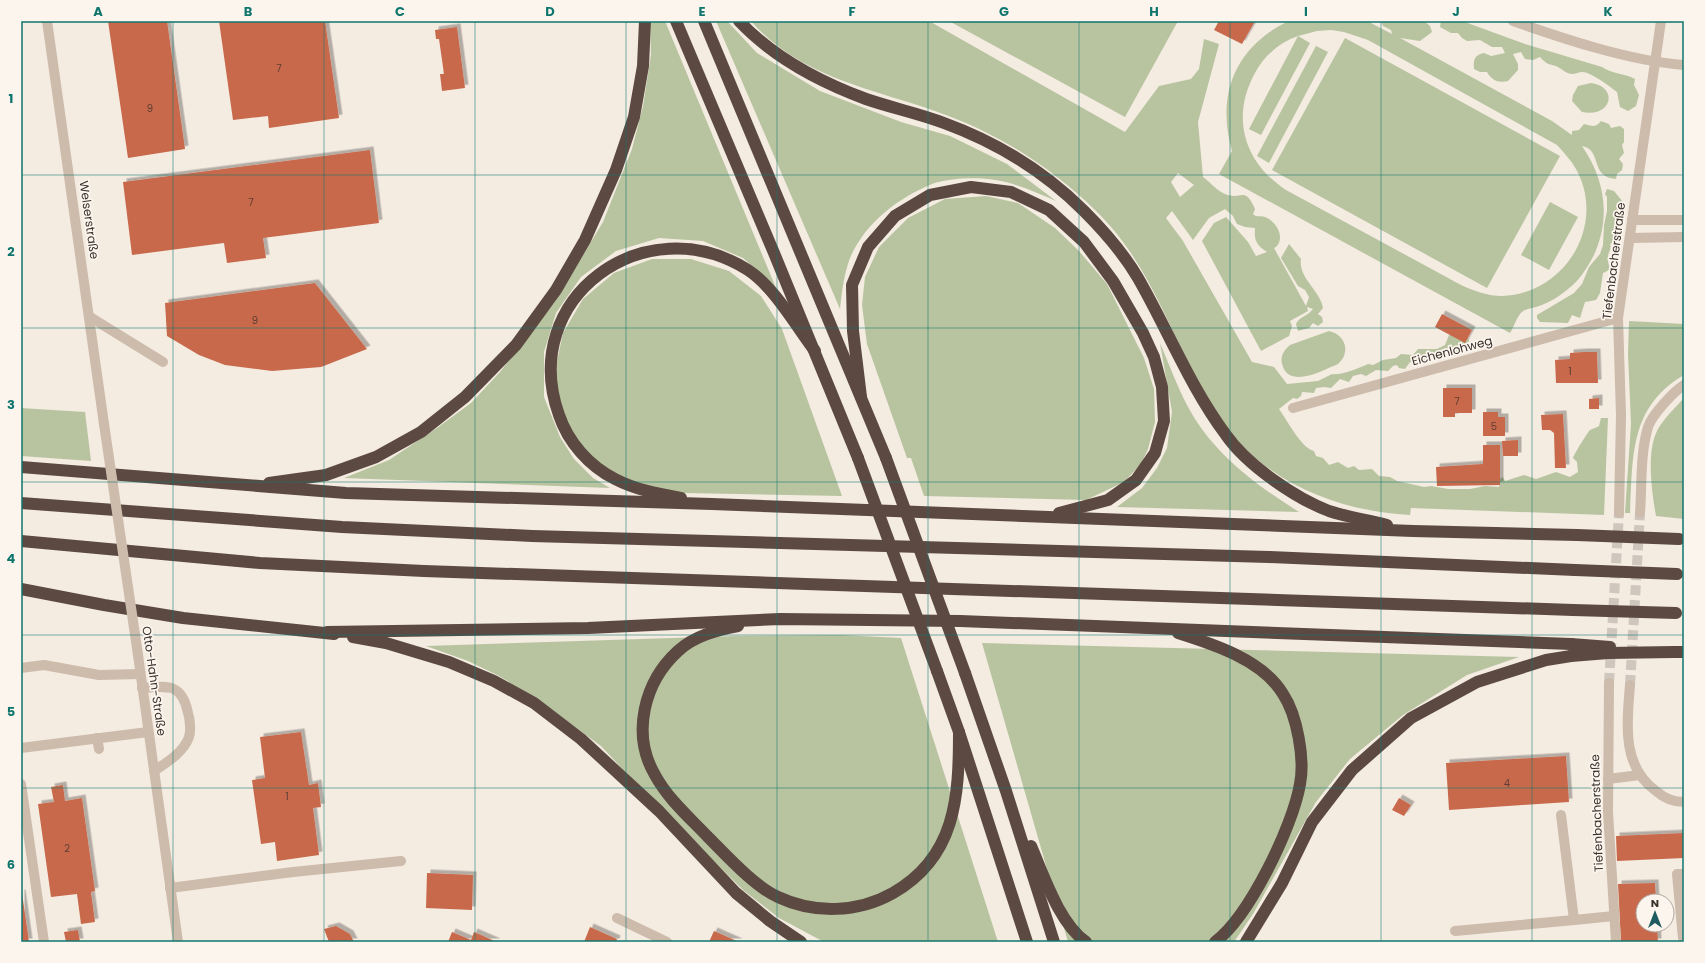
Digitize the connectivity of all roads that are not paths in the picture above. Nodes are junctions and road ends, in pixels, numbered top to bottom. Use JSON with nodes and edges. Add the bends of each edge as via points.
{"nodes":[{"id":1,"x":47,"y":21,"type":"edge"},
{"id":2,"x":645,"y":21,"type":"edge"},
{"id":3,"x":676,"y":21,"type":"edge"},
{"id":4,"x":704,"y":21,"type":"edge"},
{"id":5,"x":739,"y":21,"type":"edge"},
{"id":6,"x":1513,"y":21,"type":"edge"},
{"id":7,"x":1661,"y":21,"type":"edge"},
{"id":8,"x":1655,"y":61,"type":"junction"},
{"id":9,"x":1684,"y":65,"type":"edge"},
{"id":10,"x":1632,"y":220,"type":"junction"},
{"id":11,"x":1684,"y":220,"type":"edge"},
{"id":12,"x":1684,"y":237,"type":"edge"},
{"id":13,"x":1630,"y":238,"type":"junction"},
{"id":14,"x":90,"y":317,"type":"junction"},
{"id":15,"x":1618,"y":318,"type":"junction"},
{"id":16,"x":815,"y":351,"type":"junction"},
{"id":17,"x":163,"y":362,"type":"dead end"},
{"id":18,"x":1684,"y":385,"type":"edge"},
{"id":19,"x":861,"y":398,"type":"junction"},
{"id":20,"x":1293,"y":408,"type":"dead end"},
{"id":21,"x":104,"y":424,"type":"joint"},
{"id":22,"x":21,"y":466,"type":"edge"},
{"id":23,"x":244,"y":486,"type":"junction"},
{"id":24,"x":21,"y":503,"type":"edge"},
{"id":25,"x":712,"y":504,"type":"junction"},
{"id":26,"x":1619,"y":513,"type":"tunnel mouth"},
{"id":27,"x":1640,"y":513,"type":"tunnel mouth"},
{"id":28,"x":1030,"y":516,"type":"junction"},
{"id":29,"x":1414,"y":531,"type":"junction"},
{"id":30,"x":1682,"y":539,"type":"edge"},
{"id":31,"x":21,"y":541,"type":"edge"},
{"id":32,"x":1681,"y":574,"type":"edge"},
{"id":33,"x":21,"y":590,"type":"edge"},
{"id":34,"x":1680,"y":614,"type":"edge"},
{"id":35,"x":780,"y":619,"type":"junction"},
{"id":36,"x":1162,"y":628,"type":"junction"},
{"id":37,"x":327,"y":632,"type":"junction"},
{"id":38,"x":1571,"y":650,"type":"junction"},
{"id":39,"x":1679,"y":652,"type":"edge"},
{"id":40,"x":21,"y":668,"type":"edge"},
{"id":41,"x":140,"y":674,"type":"junction"},
{"id":42,"x":1609,"y":683,"type":"tunnel mouth"},
{"id":43,"x":1630,"y":685,"type":"tunnel mouth"},
{"id":44,"x":142,"y":688,"type":"junction"},
{"id":45,"x":148,"y":732,"type":"junction"},
{"id":46,"x":959,"y":732,"type":"junction"},
{"id":47,"x":97,"y":738,"type":"junction"},
{"id":48,"x":21,"y":748,"type":"edge"},
{"id":49,"x":99,"y":749,"type":"dead end"},
{"id":50,"x":154,"y":771,"type":"junction"},
{"id":51,"x":1640,"y":776,"type":"junction"},
{"id":52,"x":1608,"y":779,"type":"junction"},
{"id":53,"x":21,"y":784,"type":"edge"},
{"id":54,"x":1006,"y":791,"type":"junction"},
{"id":55,"x":1684,"y":802,"type":"edge"},
{"id":56,"x":1561,"y":815,"type":"dead end"},
{"id":57,"x":401,"y":862,"type":"dead end"},
{"id":58,"x":1684,"y":874,"type":"edge"},
{"id":59,"x":170,"y":888,"type":"junction"},
{"id":60,"x":1614,"y":916,"type":"junction"},
{"id":61,"x":617,"y":918,"type":"dead end"},
{"id":62,"x":1574,"y":920,"type":"junction"},
{"id":63,"x":1455,"y":931,"type":"dead end"},
{"id":64,"x":1683,"y":939,"type":"edge"},
{"id":65,"x":44,"y":942,"type":"edge"},
{"id":66,"x":178,"y":942,"type":"edge"},
{"id":67,"x":667,"y":942,"type":"edge"},
{"id":68,"x":801,"y":942,"type":"edge"},
{"id":69,"x":1026,"y":942,"type":"edge"},
{"id":70,"x":1054,"y":942,"type":"edge"},
{"id":71,"x":1086,"y":942,"type":"edge"},
{"id":72,"x":1215,"y":942,"type":"edge"},
{"id":73,"x":1246,"y":942,"type":"edge"},
{"id":74,"x":1616,"y":942,"type":"edge"}],
"edges":[{"from":1,"to":14,"type":"street","name":"Welserstraße"},
{"from":2,"to":23,"type":"highway","via":[[643,66],[634,117],[616,170],[581,246],[556,290],[516,345],[465,397],[421,432],[376,457],[326,475]]},
{"from":3,"to":16,"type":"highway"},
{"from":4,"to":19,"type":"highway"},
{"from":5,"to":29,"type":"highway","via":[[762,44],[829,85],[944,123],[977,137],[1006,152],[1050,181],[1089,217],[1137,276],[1226,437],[1256,467],[1289,490],[1328,511]]},
{"from":6,"to":8,"type":"street","via":[[1551,34]]},
{"from":7,"to":8,"type":"street","name":"Tiefenbacherstraße"},
{"from":8,"to":9,"type":"street"},
{"from":8,"to":10,"type":"street","name":"Tiefenbacherstraße"},
{"from":10,"to":11,"type":"street"},
{"from":10,"to":13,"type":"street","name":"Tiefenbacherstraße"},
{"from":12,"to":13,"type":"street"},
{"from":13,"to":15,"type":"street","name":"Tiefenbacherstraße"},
{"from":14,"to":17,"type":"street","via":[[146,356]]},
{"from":14,"to":21,"type":"street","name":"Welserstraße"},
{"from":15,"to":20,"type":"street","name":"Eichenlohweg"},
{"from":15,"to":26,"type":"street","name":"Tiefenbacherstraße","via":[[1621,415]]},
{"from":16,"to":25,"type":"highway","via":[[760,280],[731,261],[701,250],[672,247],[631,255],[591,280],[570,303],[554,341],[550,384],[564,429],[572,442],[600,470],[626,484]]},
{"from":16,"to":46,"type":"highway","bridge":true,"via":[[858,458]]},
{"from":18,"to":27,"type":"street","via":[[1666,401],[1648,426],[1644,447]]},
{"from":19,"to":28,"type":"highway","via":[[853,331],[852,285],[868,247],[895,216],[930,195],[971,187],[1012,192],[1049,210],[1084,242],[1113,281],[1143,333],[1154,357],[1162,387],[1164,421],[1155,453],[1136,480],[1108,500],[1091,506]]},
{"from":19,"to":54,"type":"highway","bridge":true,"via":[[886,458]]},
{"from":21,"to":41,"type":"street","name":"Otto-Hahn-Straße","bridge":true},
{"from":22,"to":23,"type":"highway"},
{"from":23,"to":25,"type":"highway","via":[[346,493]]},
{"from":24,"to":32,"type":"highway","bridge":true,"via":[[342,528],[532,536],[1222,555]]},
{"from":25,"to":28,"type":"highway"},
{"from":28,"to":29,"type":"highway"},
{"from":29,"to":30,"type":"highway","bridge":true},
{"from":31,"to":34,"type":"highway","bridge":true,"via":[[260,563],[417,570]]},
{"from":33,"to":37,"type":"highway","via":[[183,618]]},
{"from":35,"to":36,"type":"highway","via":[[960,621]]},
{"from":35,"to":37,"type":"highway","via":[[588,628]]},
{"from":35,"to":46,"type":"highway","via":[[722,629],[702,636],[679,650],[659,672],[647,696],[642,719],[644,747],[654,774],[670,798],[753,879],[777,897],[803,906],[831,909],[856,907],[884,898],[913,880],[939,850],[948,831],[959,776]]},
{"from":36,"to":38,"type":"highway"},
{"from":36,"to":72,"type":"highway","via":[[1238,655],[1263,672],[1283,693],[1297,727],[1301,755],[1300,784],[1284,835],[1265,875],[1244,910]]},
{"from":37,"to":68,"type":"highway","via":[[386,643],[449,662],[494,681],[534,703],[581,739],[659,811],[736,893]]},
{"from":38,"to":39,"type":"highway","bridge":true},
{"from":38,"to":73,"type":"highway","via":[[1477,682],[1411,718],[1352,770],[1312,822],[1282,883]]},
{"from":40,"to":41,"type":"street","via":[[44,665],[99,675]]},
{"from":41,"to":44,"type":"street","name":"Otto-Hahn-Straße"},
{"from":42,"to":52,"type":"street","name":"Tiefenbacherstraße"},
{"from":43,"to":51,"type":"street","via":[[1628,744]]},
{"from":44,"to":45,"type":"street","name":"Otto-Hahn-Straße"},
{"from":44,"to":50,"type":"street","via":[[165,686],[178,690],[186,700],[189,717],[189,737],[173,758]]},
{"from":45,"to":47,"type":"street"},
{"from":45,"to":50,"type":"street","name":"Otto-Hahn-Straße"},
{"from":46,"to":69,"type":"highway"},
{"from":47,"to":48,"type":"street"},
{"from":47,"to":49,"type":"street"},
{"from":50,"to":59,"type":"street","name":"Otto-Hahn-Straße"},
{"from":51,"to":52,"type":"street"},
{"from":51,"to":55,"type":"street","via":[[1664,798]]},
{"from":52,"to":60,"type":"street","name":"Tiefenbacherstraße"},
{"from":53,"to":65,"type":"street"},
{"from":54,"to":70,"type":"highway"},
{"from":54,"to":71,"type":"highway","via":[[1055,900],[1075,934]]},
{"from":56,"to":62,"type":"street"},
{"from":57,"to":59,"type":"street","via":[[293,872]]},
{"from":58,"to":64,"type":"street","via":[[1677,874]]},
{"from":59,"to":66,"type":"street","name":"Otto-Hahn-Straße"},
{"from":60,"to":62,"type":"street"},
{"from":60,"to":74,"type":"street","name":"Tiefenbacherstraße"},
{"from":61,"to":67,"type":"street"},
{"from":62,"to":63,"type":"street"}]}
